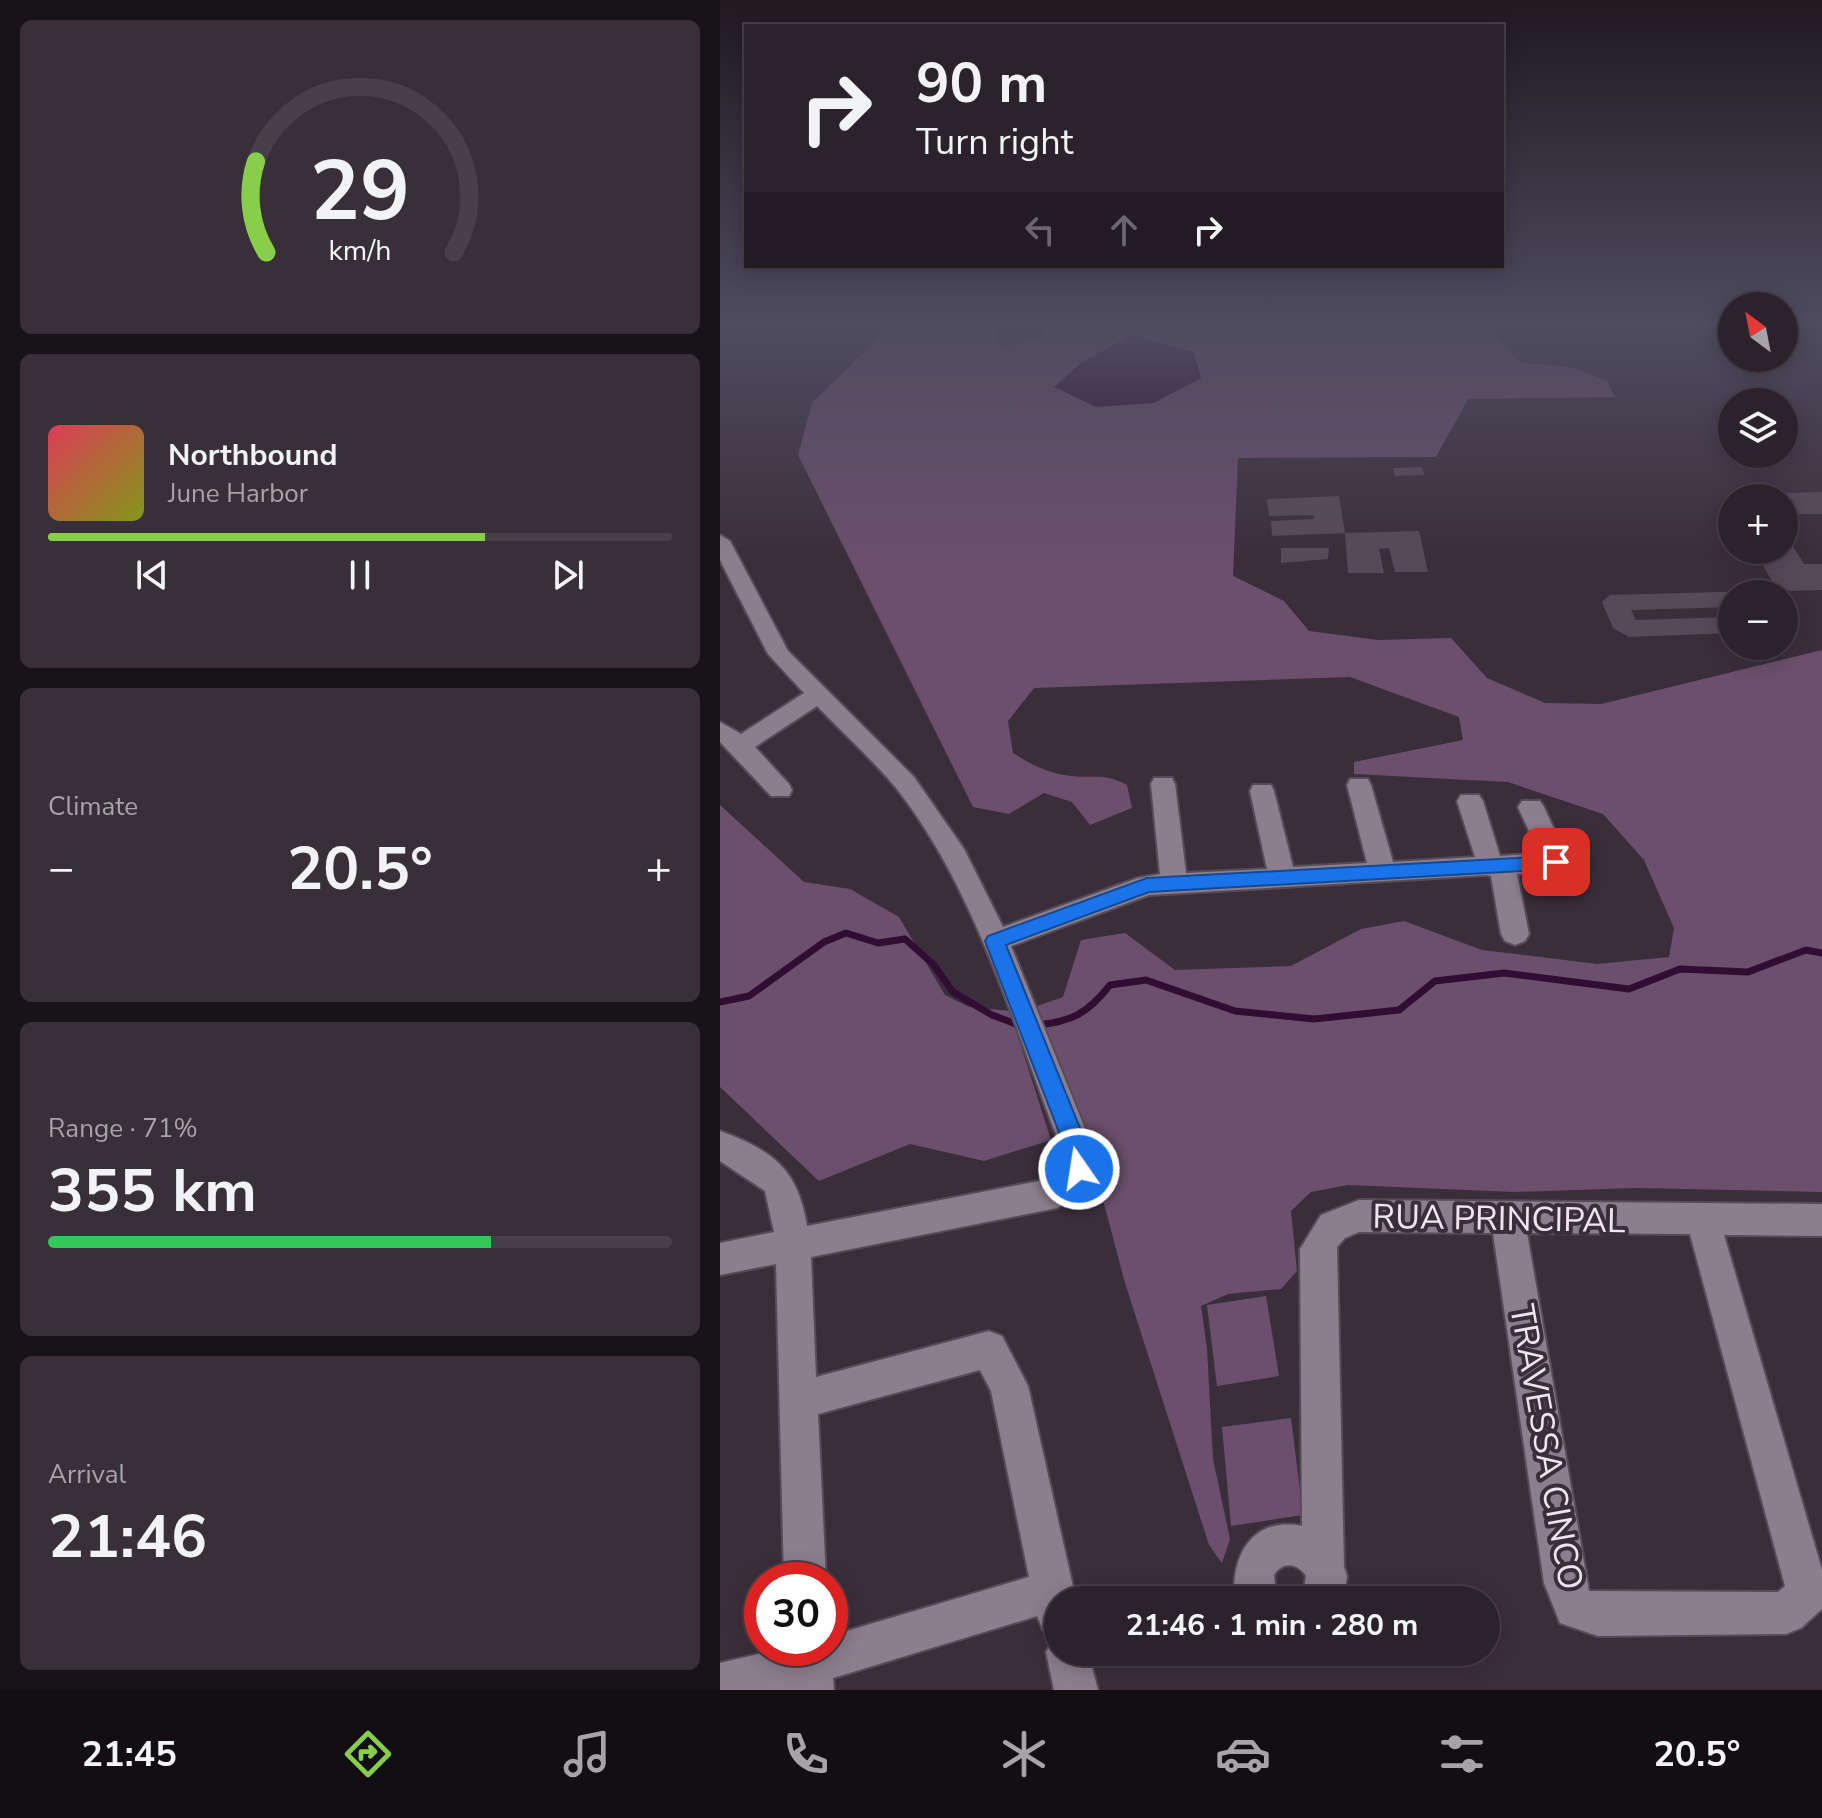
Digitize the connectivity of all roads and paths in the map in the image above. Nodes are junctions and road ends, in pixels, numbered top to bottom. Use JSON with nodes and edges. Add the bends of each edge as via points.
{"nodes":[{"id":1,"x":720,"y":541,"type":"edge"},
{"id":2,"x":819,"y":694,"type":"junction"},
{"id":3,"x":720,"y":730,"type":"edge"},
{"id":4,"x":740,"y":746,"type":"junction"},
{"id":5,"x":1163,"y":784,"type":"dead end"},
{"id":6,"x":1359,"y":785,"type":"dead end"},
{"id":7,"x":780,"y":790,"type":"dead end"},
{"id":8,"x":1262,"y":791,"type":"dead end"},
{"id":9,"x":1470,"y":801,"type":"dead end"},
{"id":10,"x":1531,"y":807,"type":"dead end"},
{"id":11,"x":1497,"y":867,"type":"junction"},
{"id":12,"x":1382,"y":869,"type":"junction"},
{"id":13,"x":1282,"y":876,"type":"junction"},
{"id":14,"x":1174,"y":882,"type":"junction"},
{"id":15,"x":1515,"y":934,"type":"dead end"},
{"id":16,"x":995,"y":941,"type":"junction"},
{"id":17,"x":720,"y":1145,"type":"edge"},
{"id":18,"x":1508,"y":1219,"type":"junction"},
{"id":19,"x":1822,"y":1220,"type":"edge"},
{"id":20,"x":1703,"y":1221,"type":"junction"},
{"id":21,"x":793,"y":1245,"type":"junction"},
{"id":22,"x":720,"y":1259,"type":"edge"},
{"id":23,"x":797,"y":1401,"type":"junction"},
{"id":24,"x":804,"y":1562,"type":"edge"},
{"id":25,"x":1323,"y":1583,"type":"edge"},
{"id":26,"x":1051,"y":1586,"type":"edge"},
{"id":27,"x":1256,"y":1586,"type":"edge"},
{"id":28,"x":1044,"y":1606,"type":"edge"},
{"id":29,"x":1070,"y":1666,"type":"edge"},
{"id":30,"x":809,"y":1667,"type":"edge"},
{"id":31,"x":720,"y":1685,"type":"edge"},
{"id":32,"x":1076,"y":1690,"type":"edge"}],
"edges":[{"from":1,"to":2,"type":"street","via":[[779,654]]},
{"from":2,"to":4,"type":"street"},
{"from":2,"to":16,"type":"street","via":[[905,783],[934,822]]},
{"from":3,"to":4,"type":"street"},
{"from":4,"to":7,"type":"street"},
{"from":5,"to":14,"type":"street"},
{"from":6,"to":12,"type":"street"},
{"from":8,"to":13,"type":"street"},
{"from":9,"to":11,"type":"street"},
{"from":10,"to":11,"type":"street","via":[[1556,862]]},
{"from":11,"to":12,"type":"street"},
{"from":11,"to":15,"type":"street"},
{"from":12,"to":13,"type":"street"},
{"from":13,"to":14,"type":"street"},
{"from":14,"to":16,"type":"street","via":[[1147,885]]},
{"from":16,"to":21,"type":"street","via":[[1079,1153],[1075,1180],[1057,1193]]},
{"from":17,"to":21,"type":"street","via":[[769,1170],[782,1184]]},
{"from":18,"to":20,"type":"street","name":"RUA PRINCIPAL"},
{"from":18,"to":20,"type":"street","name":"TRAVESSA CINCO","via":[[1565,1583],[1575,1608],[1598,1615],[1786,1613],[1808,1594]]},
{"from":18,"to":25,"type":"street","name":"RUA PRINCIPAL","via":[[1359,1216],[1326,1230],[1317,1249]]},
{"from":19,"to":20,"type":"street","name":"RUA PRINCIPAL"},
{"from":21,"to":22,"type":"street"},
{"from":21,"to":23,"type":"street"},
{"from":23,"to":24,"type":"street"},
{"from":23,"to":26,"type":"street","via":[[989,1349],[1009,1386]]},
{"from":25,"to":27,"type":"street","via":[[1307,1547],[1283,1543],[1271,1547],[1255,1569]]},
{"from":28,"to":30,"type":"street"},
{"from":29,"to":32,"type":"street"},
{"from":30,"to":31,"type":"street"}]}
